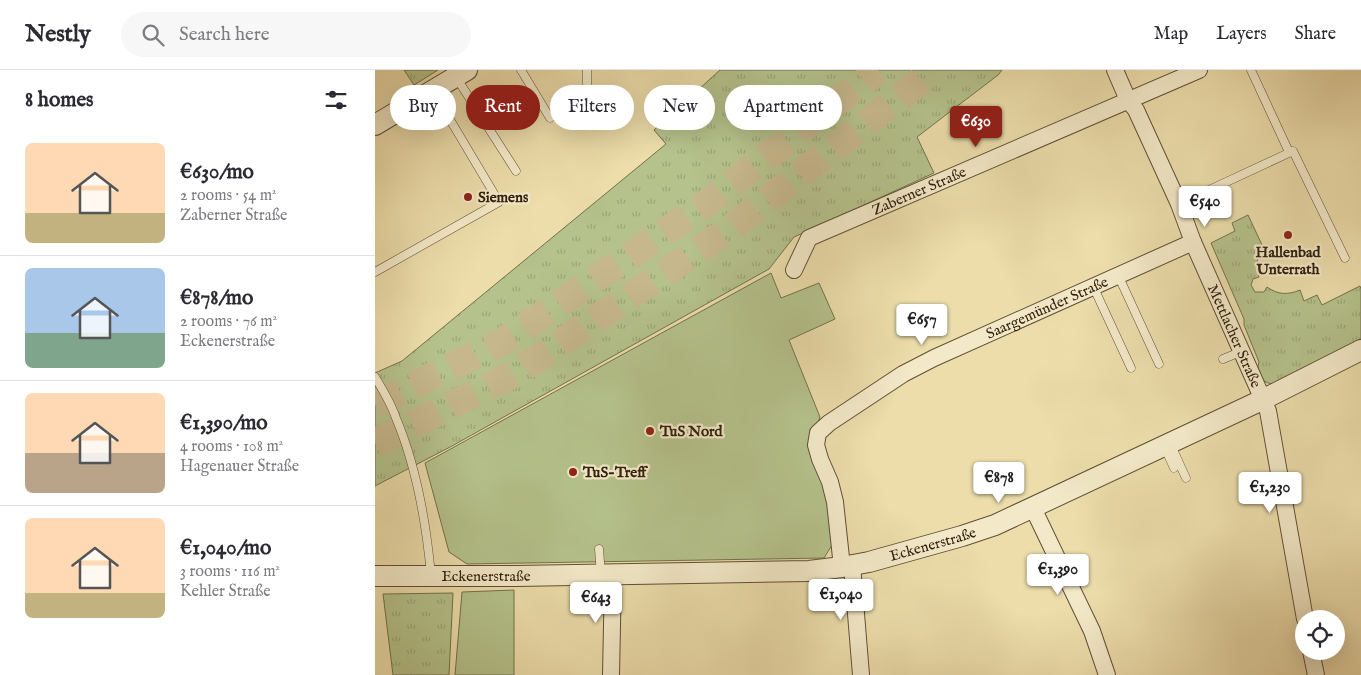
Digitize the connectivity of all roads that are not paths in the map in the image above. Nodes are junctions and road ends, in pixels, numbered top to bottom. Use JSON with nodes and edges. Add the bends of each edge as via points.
{"nodes":[{"id":1,"x":521,"y":70,"type":"edge"},
{"id":2,"x":587,"y":70,"type":"edge"},
{"id":3,"x":1115,"y":70,"type":"edge"},
{"id":4,"x":1199,"y":70,"type":"edge"},
{"id":5,"x":1251,"y":70,"type":"edge"},
{"id":6,"x":462,"y":73,"type":"edge"},
{"id":7,"x":587,"y":84,"type":"dead end"},
{"id":8,"x":443,"y":85,"type":"edge"},
{"id":9,"x":1128,"y":100,"type":"junction"},
{"id":10,"x":390,"y":116,"type":"edge"},
{"id":11,"x":550,"y":118,"type":"dead end"},
{"id":12,"x":375,"y":125,"type":"edge"},
{"id":13,"x":456,"y":130,"type":"edge"},
{"id":14,"x":1289,"y":152,"type":"junction"},
{"id":15,"x":516,"y":171,"type":"dead end"},
{"id":16,"x":1179,"y":204,"type":"junction"},
{"id":17,"x":1193,"y":242,"type":"junction"},
{"id":18,"x":1345,"y":258,"type":"dead end"},
{"id":19,"x":794,"y":270,"type":"dead end"},
{"id":20,"x":375,"y":272,"type":"edge"},
{"id":21,"x":1118,"y":275,"type":"junction"},
{"id":22,"x":1093,"y":286,"type":"junction"},
{"id":23,"x":1361,"y":350,"type":"edge"},
{"id":24,"x":1240,"y":352,"type":"junction"},
{"id":25,"x":1223,"y":359,"type":"dead end"},
{"id":26,"x":1159,"y":364,"type":"dead end"},
{"id":27,"x":1131,"y":368,"type":"dead end"},
{"id":28,"x":375,"y":377,"type":"edge"},
{"id":29,"x":1262,"y":400,"type":"junction"},
{"id":30,"x":1167,"y":445,"type":"junction"},
{"id":31,"x":1174,"y":468,"type":"dead end"},
{"id":32,"x":1187,"y":478,"type":"dead end"},
{"id":33,"x":1033,"y":508,"type":"junction"},
{"id":34,"x":599,"y":549,"type":"dead end"},
{"id":35,"x":847,"y":566,"type":"junction"},
{"id":36,"x":431,"y":575,"type":"junction"},
{"id":37,"x":607,"y":575,"type":"junction"},
{"id":38,"x":375,"y":576,"type":"edge"},
{"id":39,"x":1303,"y":610,"type":"edge"},
{"id":40,"x":1313,"y":660,"type":"edge"},
{"id":41,"x":611,"y":675,"type":"edge"},
{"id":42,"x":861,"y":675,"type":"edge"},
{"id":43,"x":1107,"y":675,"type":"edge"},
{"id":44,"x":1316,"y":675,"type":"edge"}],
"edges":[{"from":1,"to":11,"type":"lane"},
{"from":2,"to":7,"type":"lane"},
{"from":3,"to":9,"type":"street","name":"Mettlacher Straße"},
{"from":4,"to":9,"type":"street","name":"Zaberner Straße"},
{"from":5,"to":14,"type":"lane"},
{"from":6,"to":8,"type":"street"},
{"from":6,"to":15,"type":"lane"},
{"from":9,"to":16,"type":"street","name":"Mettlacher Straße","via":[[1136,110]]},
{"from":9,"to":19,"type":"street","name":"Zaberner Straße","via":[[809,238]]},
{"from":10,"to":12,"type":"street"},
{"from":13,"to":20,"type":"lane","via":[[499,202]]},
{"from":14,"to":16,"type":"lane"},
{"from":14,"to":18,"type":"lane","via":[[1293,151]]},
{"from":16,"to":17,"type":"street","name":"Mettlacher Straße"},
{"from":17,"to":21,"type":"street","name":"Saargemünder Straße"},
{"from":17,"to":24,"type":"street","name":"Mettlacher Straße"},
{"from":21,"to":22,"type":"street","name":"Saargemünder Straße"},
{"from":21,"to":26,"type":"lane"},
{"from":22,"to":27,"type":"lane"},
{"from":22,"to":35,"type":"street","name":"Saargemünder Straße","via":[[903,374],[818,433],[816,445],[831,482]]},
{"from":23,"to":29,"type":"street","name":"Eckenerstraße"},
{"from":24,"to":25,"type":"lane"},
{"from":24,"to":29,"type":"street","name":"Mettlacher Straße"},
{"from":28,"to":36,"type":"lane","via":[[396,416],[419,491]]},
{"from":29,"to":30,"type":"street","name":"Eckenerstraße"},
{"from":29,"to":39,"type":"street","name":"Mettlacher Straße","via":[[1268,411]]},
{"from":30,"to":31,"type":"lane"},
{"from":30,"to":32,"type":"lane"},
{"from":30,"to":33,"type":"street","name":"Eckenerstraße"},
{"from":33,"to":35,"type":"street","name":"Eckenerstraße","via":[[962,536]]},
{"from":33,"to":43,"type":"street","via":[[1092,631]]},
{"from":34,"to":37,"type":"lane"},
{"from":35,"to":37,"type":"street","name":"Eckenerstraße","via":[[799,571]]},
{"from":35,"to":42,"type":"street","name":"Saargemünder Straße"},
{"from":36,"to":37,"type":"street","name":"Eckenerstraße"},
{"from":36,"to":38,"type":"street","name":"Eckenerstraße"},
{"from":37,"to":41,"type":"street"},
{"from":40,"to":44,"type":"street"}]}
